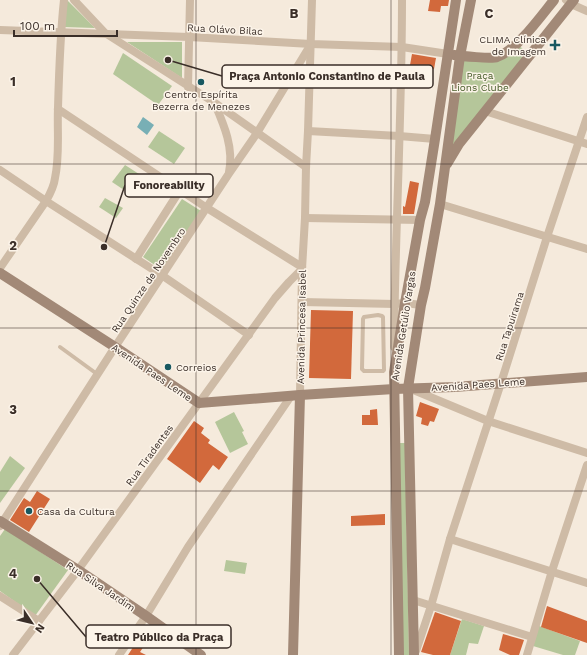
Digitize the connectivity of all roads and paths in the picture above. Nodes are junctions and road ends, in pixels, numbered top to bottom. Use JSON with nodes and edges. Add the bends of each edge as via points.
{"nodes":[{"id":1,"x":64,"y":0,"type":"edge"},
{"id":2,"x":74,"y":0,"type":"edge"},
{"id":3,"x":190,"y":0,"type":"edge"},
{"id":4,"x":312,"y":0,"type":"edge"},
{"id":5,"x":402,"y":0,"type":"edge"},
{"id":6,"x":456,"y":0,"type":"edge"},
{"id":7,"x":470,"y":0,"type":"edge"},
{"id":8,"x":554,"y":0,"type":"edge"},
{"id":9,"x":570,"y":1,"type":"edge"},
{"id":10,"x":587,"y":11,"type":"edge"},
{"id":11,"x":0,"y":30,"type":"edge"},
{"id":12,"x":61,"y":32,"type":"junction"},
{"id":13,"x":105,"y":33,"type":"junction"},
{"id":14,"x":189,"y":37,"type":"junction"},
{"id":15,"x":311,"y":44,"type":"junction"},
{"id":16,"x":402,"y":48,"type":"junction"},
{"id":17,"x":448,"y":54,"type":"junction"},
{"id":18,"x":460,"y":56,"type":"junction"},
{"id":19,"x":188,"y":87,"type":"junction"},
{"id":20,"x":214,"y":103,"type":"junction"},
{"id":21,"x":58,"y":110,"type":"junction"},
{"id":22,"x":485,"y":111,"type":"junction"},
{"id":23,"x":587,"y":117,"type":"edge"},
{"id":24,"x":308,"y":131,"type":"junction"},
{"id":25,"x":257,"y":133,"type":"junction"},
{"id":26,"x":399,"y":136,"type":"junction"},
{"id":27,"x":436,"y":139,"type":"junction"},
{"id":28,"x":583,"y":143,"type":"edge"},
{"id":29,"x":306,"y":167,"type":"junction"},
{"id":30,"x":431,"y":167,"type":"junction"},
{"id":31,"x":445,"y":168,"type":"junction"},
{"id":32,"x":0,"y":170,"type":"edge"},
{"id":33,"x":228,"y":175,"type":"junction"},
{"id":34,"x":442,"y":182,"type":"junction"},
{"id":35,"x":180,"y":190,"type":"junction"},
{"id":36,"x":46,"y":201,"type":"junction"},
{"id":37,"x":440,"y":204,"type":"junction"},
{"id":38,"x":207,"y":208,"type":"junction"},
{"id":39,"x":305,"y":218,"type":"junction"},
{"id":40,"x":397,"y":220,"type":"junction"},
{"id":41,"x":420,"y":220,"type":"junction"},
{"id":42,"x":547,"y":237,"type":"junction"},
{"id":43,"x":587,"y":249,"type":"edge"},
{"id":44,"x":136,"y":259,"type":"junction"},
{"id":45,"x":0,"y":268,"type":"edge"},
{"id":46,"x":302,"y":268,"type":"junction"},
{"id":47,"x":0,"y":273,"type":"edge"},
{"id":48,"x":163,"y":276,"type":"junction"},
{"id":49,"x":302,"y":302,"type":"junction"},
{"id":50,"x":379,"y":303,"type":"junction"},
{"id":51,"x":405,"y":303,"type":"junction"},
{"id":52,"x":395,"y":304,"type":"junction"},
{"id":53,"x":421,"y":305,"type":"junction"},
{"id":54,"x":378,"y":314,"type":"junction"},
{"id":55,"x":249,"y":335,"type":"junction"},
{"id":56,"x":383,"y":338,"type":"junction"},
{"id":57,"x":394,"y":340,"type":"junction"},
{"id":58,"x":60,"y":347,"type":"dead end"},
{"id":59,"x":115,"y":347,"type":"junction"},
{"id":60,"x":394,"y":372,"type":"junction"},
{"id":61,"x":97,"y":374,"type":"junction"},
{"id":62,"x":587,"y":377,"type":"edge"},
{"id":63,"x":501,"y":383,"type":"junction"},
{"id":64,"x":408,"y":388,"type":"junction"},
{"id":65,"x":394,"y":389,"type":"junction"},
{"id":66,"x":296,"y":395,"type":"junction"},
{"id":67,"x":199,"y":403,"type":"junction"},
{"id":68,"x":488,"y":421,"type":"junction"},
{"id":69,"x":587,"y":453,"type":"edge"},
{"id":70,"x":587,"y":465,"type":"edge"},
{"id":71,"x":397,"y":504,"type":"junction"},
{"id":72,"x":410,"y":505,"type":"junction"},
{"id":73,"x":1,"y":523,"type":"edge"},
{"id":74,"x":450,"y":539,"type":"junction"},
{"id":75,"x":397,"y":552,"type":"junction"},
{"id":76,"x":412,"y":552,"type":"junction"},
{"id":77,"x":78,"y":570,"type":"junction"},
{"id":78,"x":552,"y":571,"type":"junction"},
{"id":79,"x":587,"y":583,"type":"edge"},
{"id":80,"x":0,"y":596,"type":"edge"},
{"id":81,"x":413,"y":600,"type":"junction"},
{"id":82,"x":431,"y":606,"type":"junction"},
{"id":83,"x":146,"y":616,"type":"junction"},
{"id":84,"x":39,"y":621,"type":"junction"},
{"id":85,"x":532,"y":637,"type":"junction"},
{"id":86,"x":13,"y":655,"type":"edge"},
{"id":87,"x":119,"y":655,"type":"edge"},
{"id":88,"x":201,"y":655,"type":"edge"},
{"id":89,"x":292,"y":655,"type":"edge"},
{"id":90,"x":399,"y":655,"type":"edge"},
{"id":91,"x":414,"y":655,"type":"edge"},
{"id":92,"x":527,"y":655,"type":"edge"}],
"edges":[{"from":1,"to":12,"type":"street"},
{"from":2,"to":13,"type":"street"},
{"from":3,"to":14,"type":"street"},
{"from":4,"to":15,"type":"street","name":"Avenida Princesa Isabel"},
{"from":5,"to":16,"type":"street"},
{"from":6,"to":17,"type":"main road","name":"Avenida Getúlio Vargas"},
{"from":7,"to":18,"type":"main road","name":"Avenida Getúlio Vargas"},
{"from":8,"to":18,"type":"main road","via":[[509,51],[496,58]]},
{"from":9,"to":10,"type":"street"},
{"from":9,"to":22,"type":"main road"},
{"from":11,"to":12,"type":"street","name":"Rua Olávo Bilac"},
{"from":12,"to":13,"type":"street","name":"Rua Olávo Bilac"},
{"from":12,"to":21,"type":"street"},
{"from":13,"to":14,"type":"street","name":"Rua Olávo Bilac"},
{"from":13,"to":19,"type":"street"},
{"from":14,"to":15,"type":"street","name":"Rua Olávo Bilac"},
{"from":14,"to":19,"type":"street"},
{"from":15,"to":16,"type":"street","name":"Rua Olávo Bilac"},
{"from":15,"to":24,"type":"street","name":"Avenida Princesa Isabel"},
{"from":15,"to":25,"type":"street","name":"Rua Quinze de Novembro"},
{"from":16,"to":17,"type":"street","name":"Rua Olávo Bilac"},
{"from":16,"to":26,"type":"street"},
{"from":17,"to":18,"type":"main road"},
{"from":17,"to":27,"type":"main road","name":"Avenida Getúlio Vargas"},
{"from":18,"to":31,"type":"main road","name":"Avenida Getúlio Vargas"},
{"from":19,"to":20,"type":"street"},
{"from":20,"to":25,"type":"street"},
{"from":20,"to":33,"type":"street","via":[[227,134],[230,164]]},
{"from":21,"to":35,"type":"street"},
{"from":21,"to":36,"type":"street","via":[[58,159],[52,191]]},
{"from":22,"to":28,"type":"street"},
{"from":22,"to":31,"type":"main road","via":[[459,144]]},
{"from":23,"to":28,"type":"street","name":"Rua Tapuirama"},
{"from":24,"to":26,"type":"street"},
{"from":24,"to":29,"type":"street","name":"Avenida Princesa Isabel"},
{"from":25,"to":29,"type":"street"},
{"from":25,"to":33,"type":"street","name":"Rua Quinze de Novembro"},
{"from":26,"to":27,"type":"street"},
{"from":26,"to":40,"type":"street"},
{"from":27,"to":30,"type":"main road","name":"Avenida Getúlio Vargas"},
{"from":28,"to":42,"type":"street","name":"Rua Tapuirama"},
{"from":29,"to":39,"type":"street","name":"Avenida Princesa Isabel"},
{"from":30,"to":34,"type":"main road","via":[[436,180]]},
{"from":30,"to":41,"type":"main road","name":"Avenida Getúlio Vargas"},
{"from":31,"to":34,"type":"main road","name":"Avenida Getúlio Vargas"},
{"from":32,"to":36,"type":"street"},
{"from":33,"to":38,"type":"street","name":"Rua Quinze de Novembro"},
{"from":34,"to":37,"type":"main road","name":"Avenida Getúlio Vargas"},
{"from":35,"to":38,"type":"street"},
{"from":35,"to":44,"type":"street"},
{"from":36,"to":44,"type":"street"},
{"from":36,"to":45,"type":"street"},
{"from":37,"to":42,"type":"street"},
{"from":37,"to":53,"type":"main road","name":"Avenida Getúlio Vargas"},
{"from":38,"to":46,"type":"street"},
{"from":38,"to":48,"type":"street","name":"Rua Quinze de Novembro"},
{"from":39,"to":40,"type":"street"},
{"from":39,"to":46,"type":"street","name":"Avenida Princesa Isabel"},
{"from":40,"to":41,"type":"street"},
{"from":40,"to":52,"type":"street"},
{"from":41,"to":51,"type":"main road","name":"Avenida Getúlio Vargas"},
{"from":42,"to":43,"type":"street"},
{"from":42,"to":63,"type":"street","name":"Rua Tapuirama"},
{"from":44,"to":48,"type":"street"},
{"from":46,"to":49,"type":"street","name":"Avenida Princesa Isabel"},
{"from":46,"to":55,"type":"street","name":"Rua Tiradentes","via":[[275,298]]},
{"from":47,"to":59,"type":"main road","name":"Avenida Paes Leme"},
{"from":48,"to":55,"type":"street"},
{"from":48,"to":59,"type":"street","name":"Rua Quinze de Novembro"},
{"from":49,"to":50,"type":"street"},
{"from":49,"to":66,"type":"street","name":"Avenida Princesa Isabel"},
{"from":50,"to":52,"type":"street"},
{"from":50,"to":54,"type":"lane"},
{"from":51,"to":52,"type":"street"},
{"from":51,"to":53,"type":"street"},
{"from":51,"to":60,"type":"main road","name":"Avenida Getúlio Vargas"},
{"from":52,"to":57,"type":"street"},
{"from":53,"to":64,"type":"main road","name":"Avenida Getúlio Vargas"},
{"from":54,"to":56,"type":"lane","via":[[383,317]]},
{"from":54,"to":56,"type":"lane","via":[[363,319],[364,372],[384,370]]},
{"from":55,"to":67,"type":"street","name":"Rua Tiradentes"},
{"from":56,"to":57,"type":"lane"},
{"from":57,"to":60,"type":"street"},
{"from":58,"to":61,"type":"lane"},
{"from":59,"to":61,"type":"street","name":"Rua Quinze de Novembro"},
{"from":59,"to":67,"type":"main road","name":"Avenida Paes Leme"},
{"from":60,"to":65,"type":"main road","name":"Avenida Getúlio Vargas"},
{"from":61,"to":73,"type":"street","name":"Rua Quinze de Novembro"},
{"from":62,"to":63,"type":"main road","name":"Avenida Paes Leme"},
{"from":63,"to":64,"type":"main road","name":"Avenida Paes Leme"},
{"from":63,"to":68,"type":"street","name":"Rua Tapuirama"},
{"from":64,"to":65,"type":"main road","name":"Avenida Paes Leme"},
{"from":64,"to":68,"type":"street"},
{"from":64,"to":72,"type":"main road","name":"Avenida Getúlio Vargas"},
{"from":65,"to":66,"type":"main road","name":"Avenida Paes Leme"},
{"from":65,"to":71,"type":"main road","name":"Avenida Getúlio Vargas"},
{"from":66,"to":67,"type":"main road","name":"Avenida Paes Leme"},
{"from":66,"to":83,"type":"street","via":[[234,479]]},
{"from":66,"to":89,"type":"main road","name":"Avenida Princesa Isabel"},
{"from":67,"to":77,"type":"street","name":"Rua Tiradentes"},
{"from":68,"to":69,"type":"street"},
{"from":68,"to":74,"type":"street","name":"Rua Tapuirama"},
{"from":70,"to":78,"type":"street"},
{"from":71,"to":72,"type":"main road","via":[[398,512],[402,516],[409,513]]},
{"from":71,"to":75,"type":"main road","name":"Avenida Getúlio Vargas"},
{"from":72,"to":76,"type":"main road","name":"Avenida Getúlio Vargas"},
{"from":73,"to":77,"type":"main road","name":"Rua Silva Jardim"},
{"from":74,"to":78,"type":"street"},
{"from":74,"to":82,"type":"street","name":"Rua Tapuirama"},
{"from":75,"to":76,"type":"main road","via":[[402,540],[408,542]]},
{"from":75,"to":90,"type":"main road","name":"Avenida Getúlio Vargas"},
{"from":76,"to":81,"type":"main road","name":"Avenida Getúlio Vargas"},
{"from":77,"to":83,"type":"main road","name":"Rua Silva Jardim"},
{"from":77,"to":84,"type":"street","name":"Rua Tiradentes"},
{"from":78,"to":79,"type":"street"},
{"from":78,"to":85,"type":"street"},
{"from":80,"to":84,"type":"street"},
{"from":81,"to":82,"type":"street"},
{"from":81,"to":91,"type":"main road","name":"Avenida Getúlio Vargas"},
{"from":82,"to":85,"type":"street"},
{"from":82,"to":91,"type":"street","name":"Rua Tapuirama"},
{"from":83,"to":87,"type":"street"},
{"from":83,"to":88,"type":"main road","name":"Rua Silva Jardim"},
{"from":84,"to":86,"type":"street","name":"Rua Tiradentes"},
{"from":85,"to":92,"type":"street"}]}
